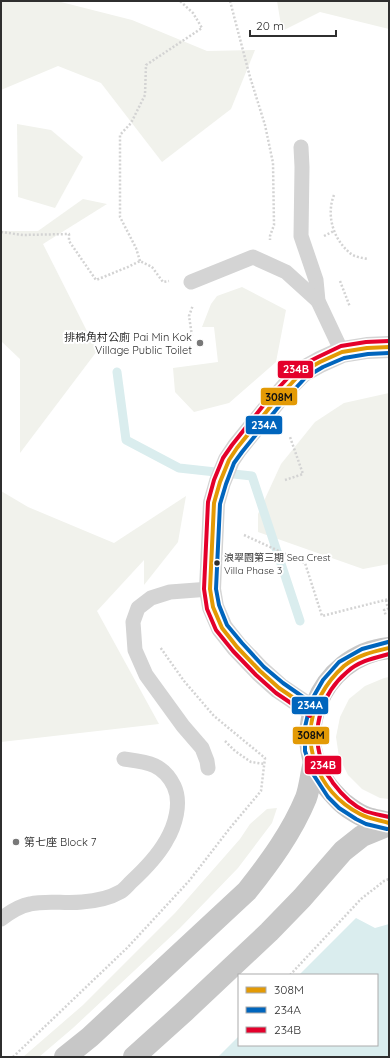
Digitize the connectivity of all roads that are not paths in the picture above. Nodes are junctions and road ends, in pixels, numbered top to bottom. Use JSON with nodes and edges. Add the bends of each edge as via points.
{"nodes":[{"id":1,"x":301,"y":147,"type":"dead end"},
{"id":2,"x":191,"y":282,"type":"road end"},
{"id":3,"x":318,"y":301,"type":"junction"},
{"id":4,"x":389,"y":347,"type":"edge"},
{"id":5,"x":342,"y":352,"type":"junction"},
{"id":6,"x":210,"y":589,"type":"junction"},
{"id":7,"x":389,"y":648,"type":"edge"},
{"id":8,"x":314,"y":711,"type":"junction"},
{"id":9,"x":124,"y":759,"type":"dead end"},
{"id":10,"x":314,"y":762,"type":"junction"},
{"id":11,"x":208,"y":768,"type":"dead end"},
{"id":12,"x":389,"y":824,"type":"edge"},
{"id":13,"x":1,"y":919,"type":"edge"},
{"id":14,"x":65,"y":1057,"type":"edge"},
{"id":15,"x":134,"y":1057,"type":"edge"}],
"edges":[{"from":1,"to":3,"type":"lane","via":[[302,236],[316,280]]},
{"from":2,"to":3,"type":"lane","via":[[253,257],[286,272]]},
{"from":3,"to":5,"type":"lane"},
{"from":4,"to":5,"type":"street"},
{"from":5,"to":6,"type":"street","via":[[302,372],[279,396],[229,460],[214,503]]},
{"from":6,"to":8,"type":"street","via":[[213,607],[222,628],[237,647],[279,688]]},
{"from":6,"to":11,"type":"lane","via":[[170,592],[151,598],[138,608],[133,622],[135,650],[146,675],[202,748]]},
{"from":7,"to":8,"type":"main road","via":[[378,649],[356,658],[337,672],[323,690]]},
{"from":8,"to":10,"type":"main road","via":[[310,736]]},
{"from":9,"to":13,"type":"lane","via":[[158,766],[167,775],[176,791],[177,813],[174,826],[163,847],[121,892],[100,900],[30,903]]},
{"from":10,"to":12,"type":"main road","via":[[326,785],[344,804],[366,818]]},
{"from":10,"to":14,"type":"main road","via":[[306,797],[292,826],[272,858],[247,890],[90,1037]]},
{"from":12,"to":15,"type":"main road","via":[[362,836],[343,851],[269,932]]}]}
